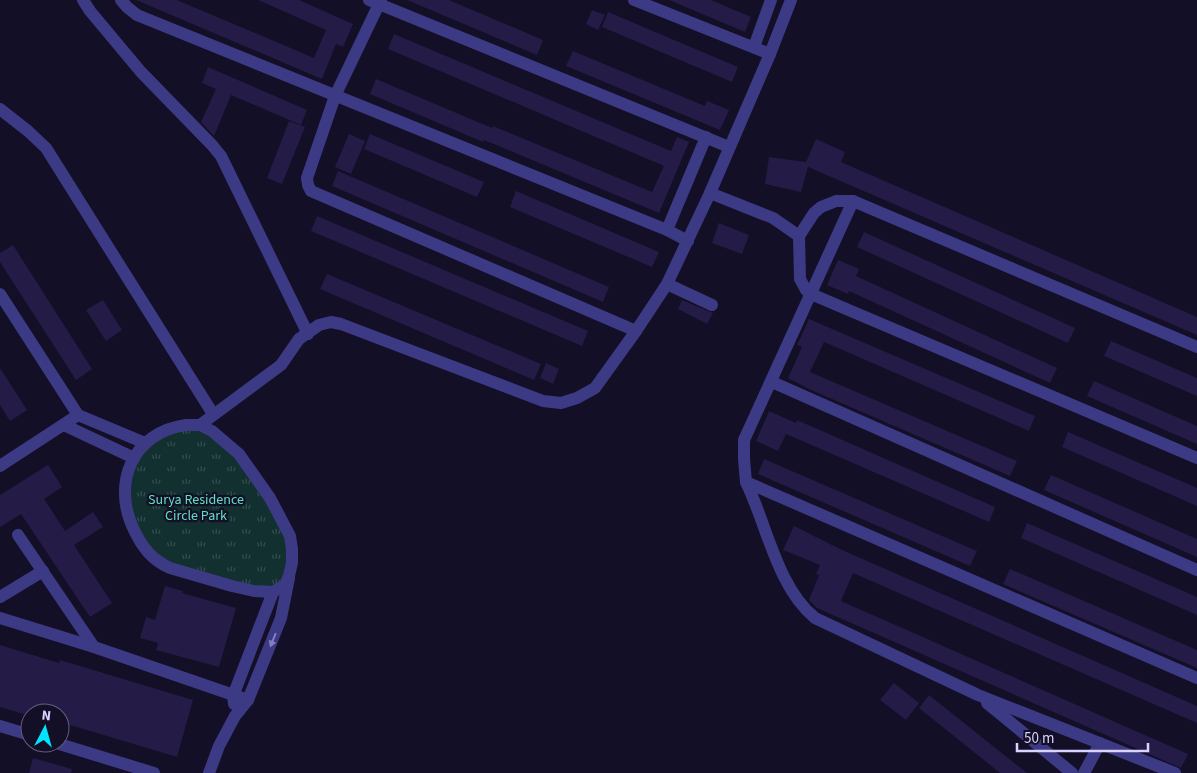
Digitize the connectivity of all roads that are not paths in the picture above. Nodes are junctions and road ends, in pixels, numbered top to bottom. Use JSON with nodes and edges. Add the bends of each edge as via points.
{"nodes":[{"id":1,"x":83,"y":0,"type":"edge"},
{"id":2,"x":121,"y":0,"type":"edge"},
{"id":3,"x":634,"y":0,"type":"edge"},
{"id":4,"x":771,"y":0,"type":"edge"},
{"id":5,"x":791,"y":0,"type":"edge"},
{"id":6,"x":377,"y":1,"type":"edge"},
{"id":7,"x":754,"y":47,"type":"junction"},
{"id":8,"x":770,"y":54,"type":"junction"},
{"id":9,"x":335,"y":96,"type":"junction"},
{"id":10,"x":0,"y":109,"type":"edge"},
{"id":11,"x":706,"y":136,"type":"junction"},
{"id":12,"x":729,"y":146,"type":"junction"},
{"id":13,"x":710,"y":193,"type":"junction"},
{"id":14,"x":853,"y":201,"type":"junction"},
{"id":15,"x":667,"y":230,"type":"junction"},
{"id":16,"x":800,"y":236,"type":"junction"},
{"id":17,"x":688,"y":240,"type":"junction"},
{"id":18,"x":667,"y":284,"type":"junction"},
{"id":19,"x":0,"y":294,"type":"edge"},
{"id":20,"x":812,"y":294,"type":"junction"},
{"id":21,"x":712,"y":305,"type":"dead end"},
{"id":22,"x":636,"y":331,"type":"junction"},
{"id":23,"x":304,"y":336,"type":"junction"},
{"id":24,"x":1197,"y":347,"type":"edge"},
{"id":25,"x":772,"y":382,"type":"junction"},
{"id":26,"x":213,"y":414,"type":"junction"},
{"id":27,"x":78,"y":415,"type":"junction"},
{"id":28,"x":64,"y":425,"type":"junction"},
{"id":29,"x":200,"y":425,"type":"junction"},
{"id":30,"x":145,"y":443,"type":"junction"},
{"id":31,"x":134,"y":458,"type":"junction"},
{"id":32,"x":1197,"y":458,"type":"edge"},
{"id":33,"x":0,"y":466,"type":"edge"},
{"id":34,"x":746,"y":482,"type":"junction"},
{"id":35,"x":18,"y":535,"type":"dead end"},
{"id":36,"x":1197,"y":570,"type":"edge"},
{"id":37,"x":43,"y":571,"type":"junction"},
{"id":38,"x":289,"y":576,"type":"junction"},
{"id":39,"x":273,"y":592,"type":"junction"},
{"id":40,"x":0,"y":597,"type":"edge"},
{"id":41,"x":267,"y":608,"type":"junction"},
{"id":42,"x":283,"y":613,"type":"junction"},
{"id":43,"x":0,"y":618,"type":"edge"},
{"id":44,"x":94,"y":647,"type":"junction"},
{"id":45,"x":1197,"y":678,"type":"edge"},
{"id":46,"x":233,"y":696,"type":"junction"},
{"id":47,"x":978,"y":696,"type":"junction"},
{"id":48,"x":248,"y":700,"type":"junction"},
{"id":49,"x":235,"y":716,"type":"junction"},
{"id":50,"x":0,"y":726,"type":"edge"},
{"id":51,"x":20,"y":732,"type":"edge"},
{"id":52,"x":1100,"y":743,"type":"junction"},
{"id":53,"x":70,"y":747,"type":"edge"},
{"id":54,"x":154,"y":773,"type":"edge"},
{"id":55,"x":209,"y":773,"type":"edge"},
{"id":56,"x":1072,"y":773,"type":"edge"},
{"id":57,"x":1084,"y":773,"type":"edge"},
{"id":58,"x":1175,"y":773,"type":"edge"}],
"edges":[{"from":1,"to":23,"type":"street","via":[[141,72],[221,156]]},
{"from":2,"to":9,"type":"street","via":[[137,15]]},
{"from":3,"to":7,"type":"street"},
{"from":4,"to":7,"type":"street"},
{"from":5,"to":8,"type":"street"},
{"from":6,"to":9,"type":"street"},
{"from":6,"to":11,"type":"street"},
{"from":7,"to":8,"type":"street"},
{"from":8,"to":12,"type":"street"},
{"from":9,"to":15,"type":"street"},
{"from":9,"to":22,"type":"street","via":[[307,178],[311,191]]},
{"from":10,"to":26,"type":"street","via":[[46,148]]},
{"from":11,"to":12,"type":"street"},
{"from":11,"to":15,"type":"street"},
{"from":12,"to":13,"type":"street"},
{"from":13,"to":16,"type":"street","via":[[773,218]]},
{"from":13,"to":17,"type":"street"},
{"from":14,"to":16,"type":"street","via":[[836,200],[821,206]]},
{"from":14,"to":20,"type":"street"},
{"from":14,"to":24,"type":"street"},
{"from":15,"to":17,"type":"street"},
{"from":16,"to":20,"type":"street","via":[[800,279]]},
{"from":17,"to":18,"type":"street"},
{"from":18,"to":21,"type":"street"},
{"from":18,"to":22,"type":"street"},
{"from":19,"to":27,"type":"street"},
{"from":20,"to":25,"type":"street"},
{"from":20,"to":32,"type":"street"},
{"from":22,"to":23,"type":"street","via":[[595,388],[561,403],[543,401],[341,324],[319,325]]},
{"from":23,"to":26,"type":"street","via":[[281,365]]},
{"from":25,"to":34,"type":"street","via":[[744,440]]},
{"from":25,"to":36,"type":"street"},
{"from":26,"to":29,"type":"street"},
{"from":27,"to":28,"type":"street"},
{"from":27,"to":30,"type":"street"},
{"from":28,"to":31,"type":"street"},
{"from":28,"to":33,"type":"street"},
{"from":29,"to":30,"type":"street","via":[[173,427]]},
{"from":29,"to":38,"type":"street","via":[[239,454],[270,498],[290,536]]},
{"from":30,"to":31,"type":"street"},
{"from":31,"to":39,"type":"street","via":[[124,486],[125,502],[129,520],[150,556],[160,564],[200,577],[254,591]]},
{"from":34,"to":45,"type":"street"},
{"from":34,"to":47,"type":"street","via":[[774,554],[791,589],[808,612]]},
{"from":35,"to":37,"type":"street"},
{"from":37,"to":40,"type":"street"},
{"from":37,"to":44,"type":"street"},
{"from":38,"to":39,"type":"street","via":[[285,585]]},
{"from":38,"to":42,"type":"street"},
{"from":39,"to":41,"type":"street"},
{"from":41,"to":42,"type":"street"},
{"from":41,"to":46,"type":"street"},
{"from":42,"to":48,"type":"street","one_way":true},
{"from":43,"to":44,"type":"street"},
{"from":44,"to":46,"type":"street"},
{"from":46,"to":48,"type":"street"},
{"from":46,"to":49,"type":"street"},
{"from":47,"to":52,"type":"street"},
{"from":47,"to":56,"type":"street"},
{"from":48,"to":49,"type":"street"},
{"from":49,"to":55,"type":"street"},
{"from":50,"to":51,"type":"street"},
{"from":52,"to":57,"type":"street"},
{"from":52,"to":58,"type":"street"},
{"from":53,"to":54,"type":"street"}]}
